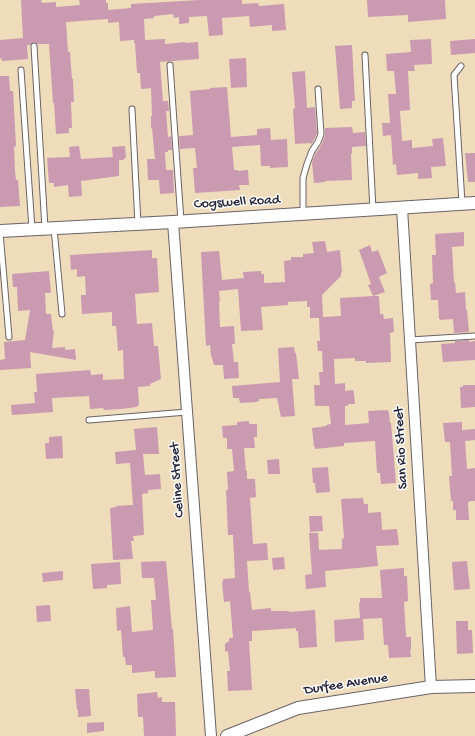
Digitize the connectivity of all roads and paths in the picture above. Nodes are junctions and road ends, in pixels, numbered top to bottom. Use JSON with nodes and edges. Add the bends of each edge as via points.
{"nodes":[{"id":1,"x":34,"y":46,"type":"dead end"},
{"id":2,"x":365,"y":56,"type":"dead end"},
{"id":3,"x":170,"y":65,"type":"dead end"},
{"id":4,"x":461,"y":66,"type":"dead end"},
{"id":5,"x":21,"y":70,"type":"dead end"},
{"id":6,"x":318,"y":89,"type":"dead end"},
{"id":7,"x":132,"y":109,"type":"dead end"},
{"id":8,"x":475,"y":203,"type":"edge"},
{"id":9,"x":462,"y":204,"type":"junction"},
{"id":10,"x":402,"y":208,"type":"junction"},
{"id":11,"x":373,"y":210,"type":"junction"},
{"id":12,"x":303,"y":214,"type":"junction"},
{"id":13,"x":177,"y":221,"type":"junction"},
{"id":14,"x":138,"y":224,"type":"junction"},
{"id":15,"x":50,"y":228,"type":"junction"},
{"id":16,"x":32,"y":229,"type":"junction"},
{"id":17,"x":0,"y":231,"type":"edge"},
{"id":18,"x":62,"y":314,"type":"dead end"},
{"id":19,"x":475,"y":336,"type":"edge"},
{"id":20,"x":9,"y":337,"type":"dead end"},
{"id":21,"x":410,"y":340,"type":"junction"},
{"id":22,"x":187,"y":412,"type":"junction"},
{"id":23,"x":88,"y":420,"type":"dead end"},
{"id":24,"x":431,"y":686,"type":"junction"},
{"id":25,"x":475,"y":686,"type":"edge"},
{"id":26,"x":211,"y":736,"type":"edge"},
{"id":27,"x":227,"y":736,"type":"edge"}],
"edges":[{"from":1,"to":15,"type":"lane"},
{"from":2,"to":11,"type":"lane"},
{"from":3,"to":13,"type":"lane"},
{"from":4,"to":9,"type":"lane","via":[[454,76]]},
{"from":5,"to":16,"type":"lane"},
{"from":6,"to":12,"type":"lane","via":[[321,134],[306,164],[303,178]]},
{"from":7,"to":14,"type":"lane"},
{"from":8,"to":9,"type":"street","name":"Cogswell Road"},
{"from":9,"to":10,"type":"street","name":"Cogswell Road"},
{"from":10,"to":11,"type":"street","name":"Cogswell Road"},
{"from":10,"to":21,"type":"street","name":"San Rio Street"},
{"from":11,"to":12,"type":"street","name":"Cogswell Road"},
{"from":12,"to":13,"type":"street","name":"Cogswell Road"},
{"from":13,"to":14,"type":"street","name":"Cogswell Road"},
{"from":13,"to":22,"type":"street","name":"Celine Street"},
{"from":14,"to":15,"type":"street","name":"Cogswell Road"},
{"from":15,"to":16,"type":"street","name":"Cogswell Road"},
{"from":15,"to":18,"type":"lane"},
{"from":16,"to":17,"type":"street","name":"Cogswell Road"},
{"from":17,"to":20,"type":"lane"},
{"from":19,"to":21,"type":"lane"},
{"from":21,"to":24,"type":"street","name":"San Rio Street"},
{"from":22,"to":23,"type":"lane"},
{"from":22,"to":26,"type":"street","name":"Celine Street"},
{"from":24,"to":25,"type":"street","name":"Durfee Avenue"},
{"from":24,"to":27,"type":"street","name":"Durfee Avenue","via":[[298,708]]}]}
